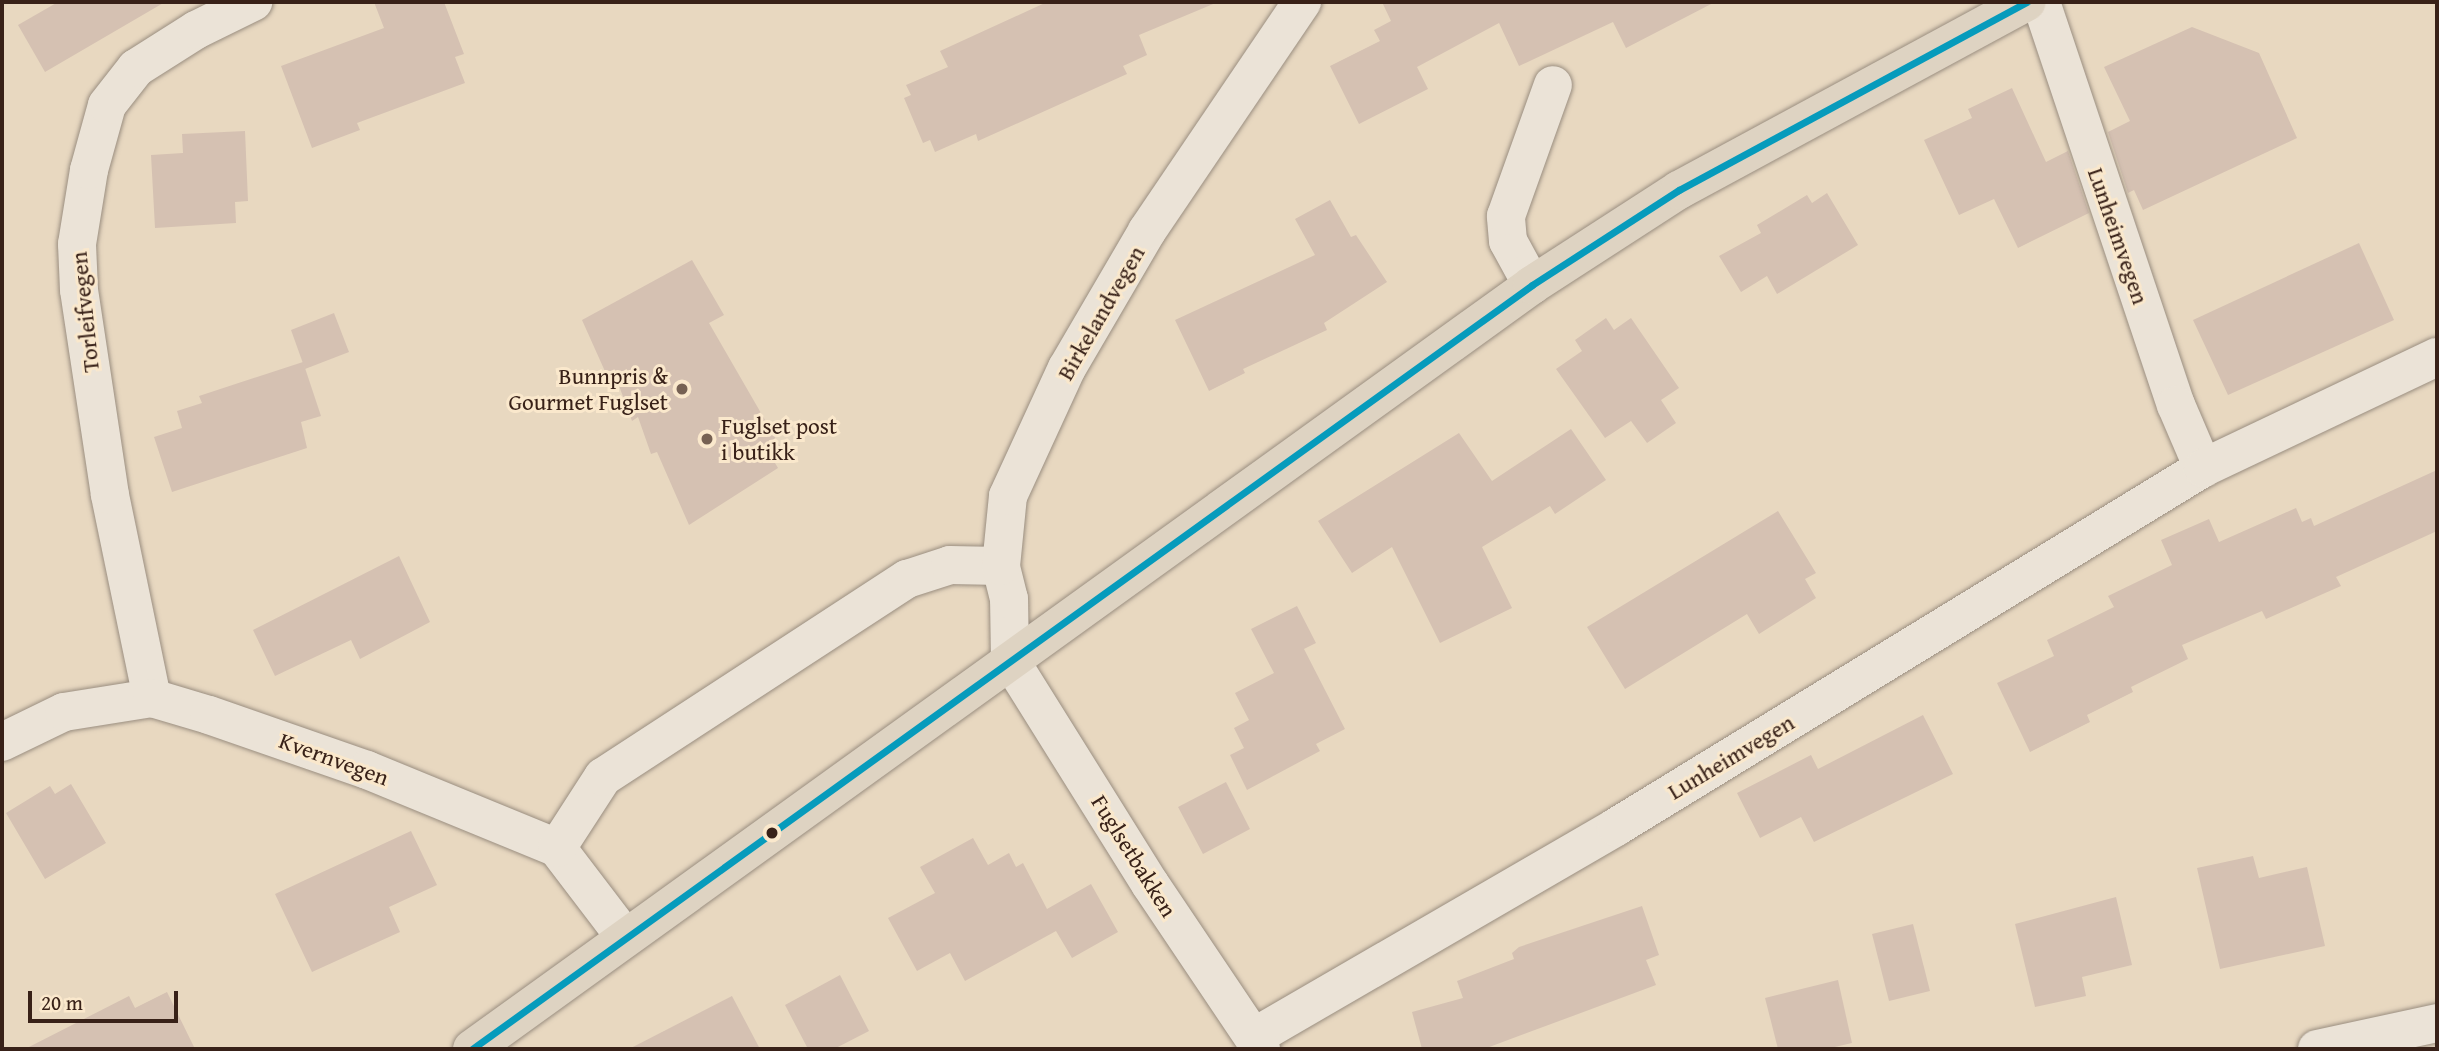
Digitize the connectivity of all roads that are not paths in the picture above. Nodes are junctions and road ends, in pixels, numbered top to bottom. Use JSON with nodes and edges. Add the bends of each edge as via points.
{"nodes":[{"id":1,"x":253,"y":2,"type":"edge"},
{"id":2,"x":1302,"y":2,"type":"edge"},
{"id":3,"x":2026,"y":2,"type":"edge"},
{"id":4,"x":2041,"y":2,"type":"edge"},
{"id":5,"x":1553,"y":85,"type":"dead end"},
{"id":6,"x":1532,"y":285,"type":"junction"},
{"id":7,"x":2437,"y":357,"type":"edge"},
{"id":8,"x":2203,"y":468,"type":"junction"},
{"id":9,"x":1001,"y":566,"type":"junction"},
{"id":10,"x":1010,"y":660,"type":"junction"},
{"id":11,"x":152,"y":698,"type":"junction"},
{"id":12,"x":2,"y":742,"type":"edge"},
{"id":13,"x":557,"y":848,"type":"junction"},
{"id":14,"x":624,"y":936,"type":"junction"},
{"id":15,"x":2437,"y":1023,"type":"edge"},
{"id":16,"x":1258,"y":1043,"type":"edge"},
{"id":17,"x":472,"y":1049,"type":"edge"},
{"id":18,"x":2317,"y":1049,"type":"edge"}],
"edges":[{"from":1,"to":11,"type":"street","name":"Torleifvegen","via":[[196,30],[136,68],[107,104],[89,170],[77,244],[79,290],[110,495]]},
{"from":2,"to":9,"type":"street","name":"Birkelandvegen","via":[[1147,232],[1067,368],[1009,496]]},
{"from":3,"to":6,"type":"main road","via":[[1679,190]]},
{"from":4,"to":8,"type":"street","name":"Lunheimvegen","via":[[2176,405]]},
{"from":5,"to":6,"type":"street","via":[[1506,216],[1508,241]]},
{"from":6,"to":10,"type":"main road"},
{"from":7,"to":8,"type":"street","name":"Lunheimvegen"},
{"from":8,"to":16,"type":"street","name":"Lunheimvegen"},
{"from":9,"to":10,"type":"street","name":"Birkelandvegen","via":[[1009,599]]},
{"from":9,"to":13,"type":"street","via":[[950,565],[907,579],[603,778]]},
{"from":10,"to":14,"type":"main road"},
{"from":10,"to":16,"type":"street","name":"Fuglsetbakken","via":[[1150,884]]},
{"from":11,"to":12,"type":"street","name":"Kvernvegen","via":[[64,712]]},
{"from":11,"to":13,"type":"street","name":"Kvernvegen","via":[[367,770]]},
{"from":13,"to":14,"type":"street"},
{"from":14,"to":17,"type":"main road"},
{"from":15,"to":18,"type":"street"}]}
